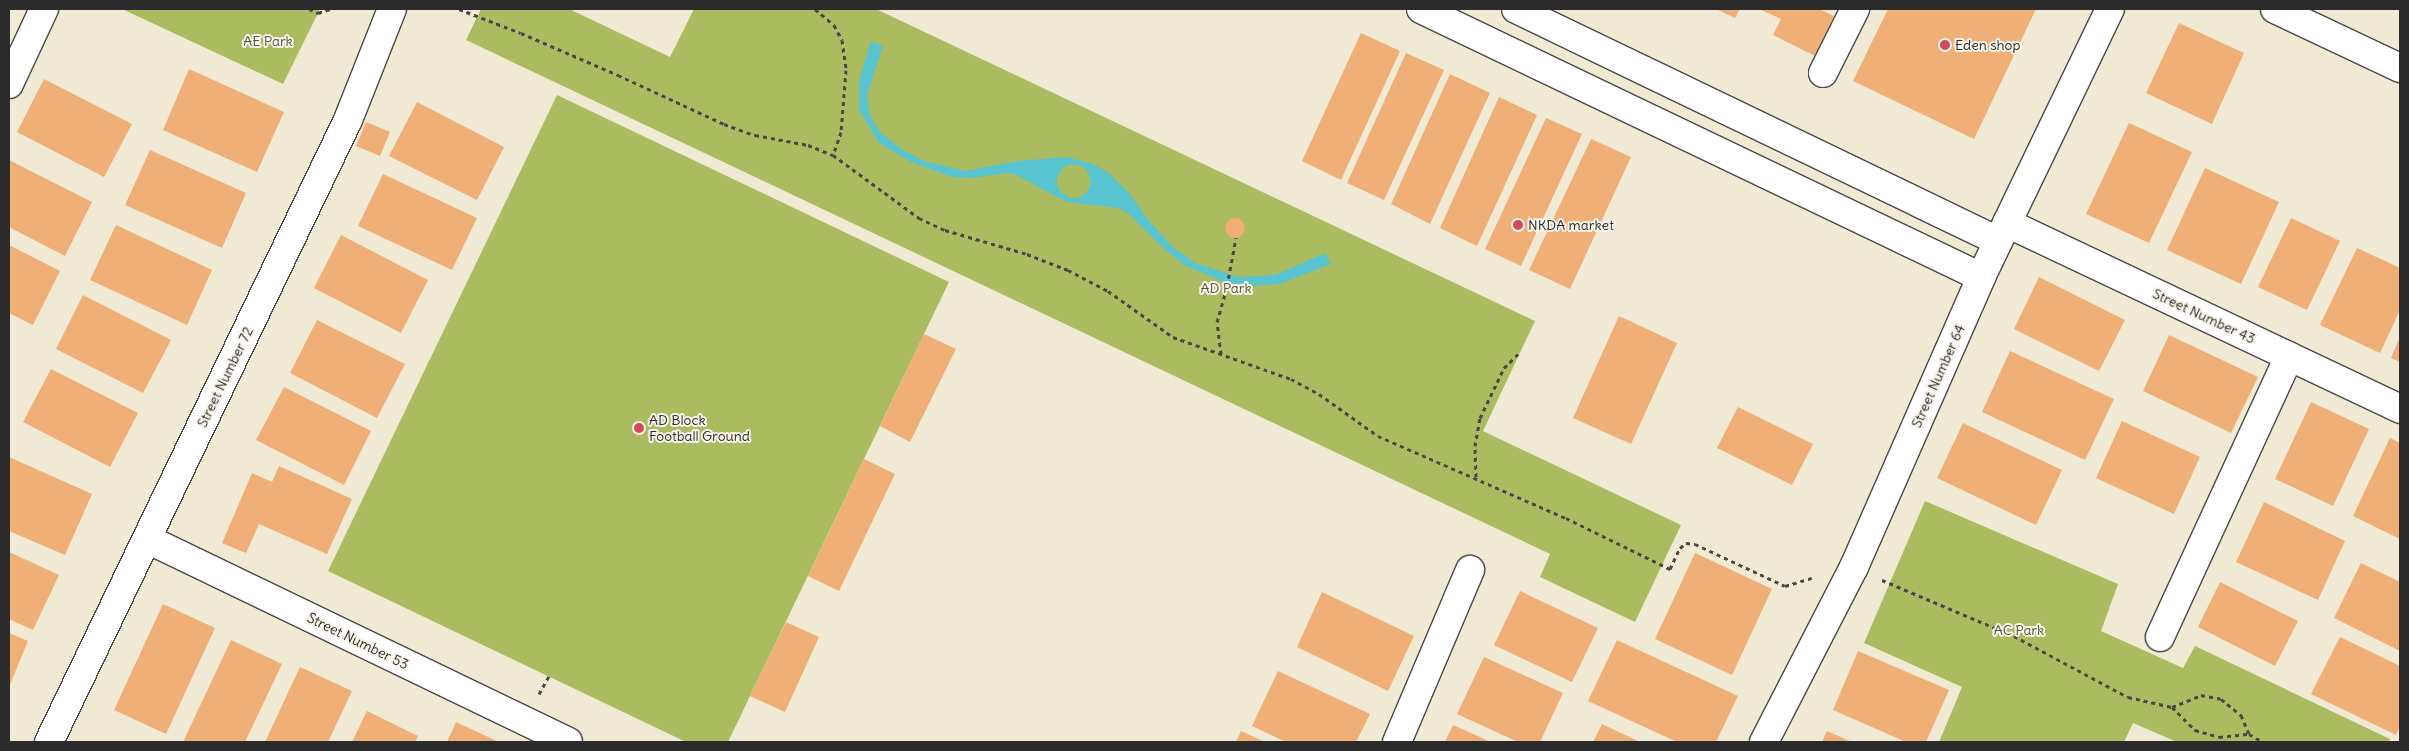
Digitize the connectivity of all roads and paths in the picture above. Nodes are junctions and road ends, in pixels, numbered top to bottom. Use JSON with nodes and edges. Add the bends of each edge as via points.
{"nodes":[{"id":1,"x":44,"y":9,"type":"edge"},
{"id":2,"x":309,"y":9,"type":"edge"},
{"id":3,"x":330,"y":9,"type":"edge"},
{"id":4,"x":392,"y":9,"type":"edge"},
{"id":5,"x":459,"y":9,"type":"edge"},
{"id":6,"x":815,"y":9,"type":"edge"},
{"id":7,"x":1421,"y":9,"type":"edge"},
{"id":8,"x":1516,"y":9,"type":"edge"},
{"id":9,"x":1855,"y":9,"type":"edge"},
{"id":10,"x":2110,"y":9,"type":"edge"},
{"id":11,"x":2275,"y":9,"type":"edge"},
{"id":12,"x":2400,"y":68,"type":"edge"},
{"id":13,"x":1824,"y":73,"type":"dead end"},
{"id":14,"x":9,"y":84,"type":"edge"},
{"id":15,"x":833,"y":155,"type":"junction"},
{"id":16,"x":2003,"y":232,"type":"junction"},
{"id":17,"x":1236,"y":238,"type":"dead end"},
{"id":18,"x":1981,"y":277,"type":"junction"},
{"id":19,"x":1521,"y":351,"type":"dead end"},
{"id":20,"x":1221,"y":354,"type":"junction"},
{"id":21,"x":2289,"y":356,"type":"junction"},
{"id":22,"x":2400,"y":410,"type":"edge"},
{"id":23,"x":1476,"y":477,"type":"junction"},
{"id":24,"x":148,"y":539,"type":"junction"},
{"id":25,"x":1854,"y":567,"type":"junction"},
{"id":26,"x":1470,"y":570,"type":"dead end"},
{"id":27,"x":2160,"y":637,"type":"dead end"},
{"id":28,"x":2172,"y":707,"type":"junction"},
{"id":29,"x":2249,"y":734,"type":"junction"},
{"id":30,"x":49,"y":742,"type":"edge"},
{"id":31,"x":568,"y":742,"type":"edge"},
{"id":32,"x":1397,"y":742,"type":"edge"},
{"id":33,"x":1764,"y":742,"type":"edge"},
{"id":34,"x":2263,"y":742,"type":"edge"}],
"edges":[{"from":1,"to":14,"type":"street"},
{"from":2,"to":3,"type":"path","via":[[318,13]]},
{"from":4,"to":24,"type":"street","name":"Street Number 72","via":[[348,120]]},
{"from":5,"to":15,"type":"path","via":[[521,32],[724,124],[755,135],[808,145]]},
{"from":6,"to":15,"type":"path","via":[[834,25],[842,40],[846,70],[840,132]]},
{"from":7,"to":18,"type":"street"},
{"from":8,"to":16,"type":"street","name":"Street Number 43"},
{"from":9,"to":13,"type":"street"},
{"from":10,"to":16,"type":"street","name":"Street Number 64"},
{"from":11,"to":12,"type":"street"},
{"from":15,"to":20,"type":"path","via":[[919,218],[945,230],[1027,254],[1068,270],[1108,291],[1173,337]]},
{"from":16,"to":18,"type":"street","name":"Street Number 64"},
{"from":16,"to":21,"type":"street","name":"Street Number 43"},
{"from":17,"to":20,"type":"path","via":[[1217,322]]},
{"from":18,"to":25,"type":"street","name":"Street Number 64"},
{"from":19,"to":23,"type":"path","via":[[1504,368],[1480,418],[1475,446]]},
{"from":20,"to":23,"type":"path","via":[[1291,379],[1320,394],[1378,436]]},
{"from":21,"to":22,"type":"street","name":"Street Number 43"},
{"from":21,"to":27,"type":"street"},
{"from":23,"to":25,"type":"path","via":[[1670,570],[1680,548],[1686,543],[1695,544],[1785,586]]},
{"from":24,"to":30,"type":"street","name":"Street Number 72"},
{"from":24,"to":31,"type":"street","name":"Street Number 53"},
{"from":25,"to":28,"type":"path","via":[[2014,636],[2128,697]]},
{"from":25,"to":33,"type":"street","name":"Street Number 64"},
{"from":26,"to":32,"type":"street"},
{"from":28,"to":29,"type":"path","via":[[2195,730],[2218,737]]},
{"from":28,"to":29,"type":"path","via":[[2201,695],[2221,699],[2241,716]]},
{"from":29,"to":34,"type":"path"}]}
